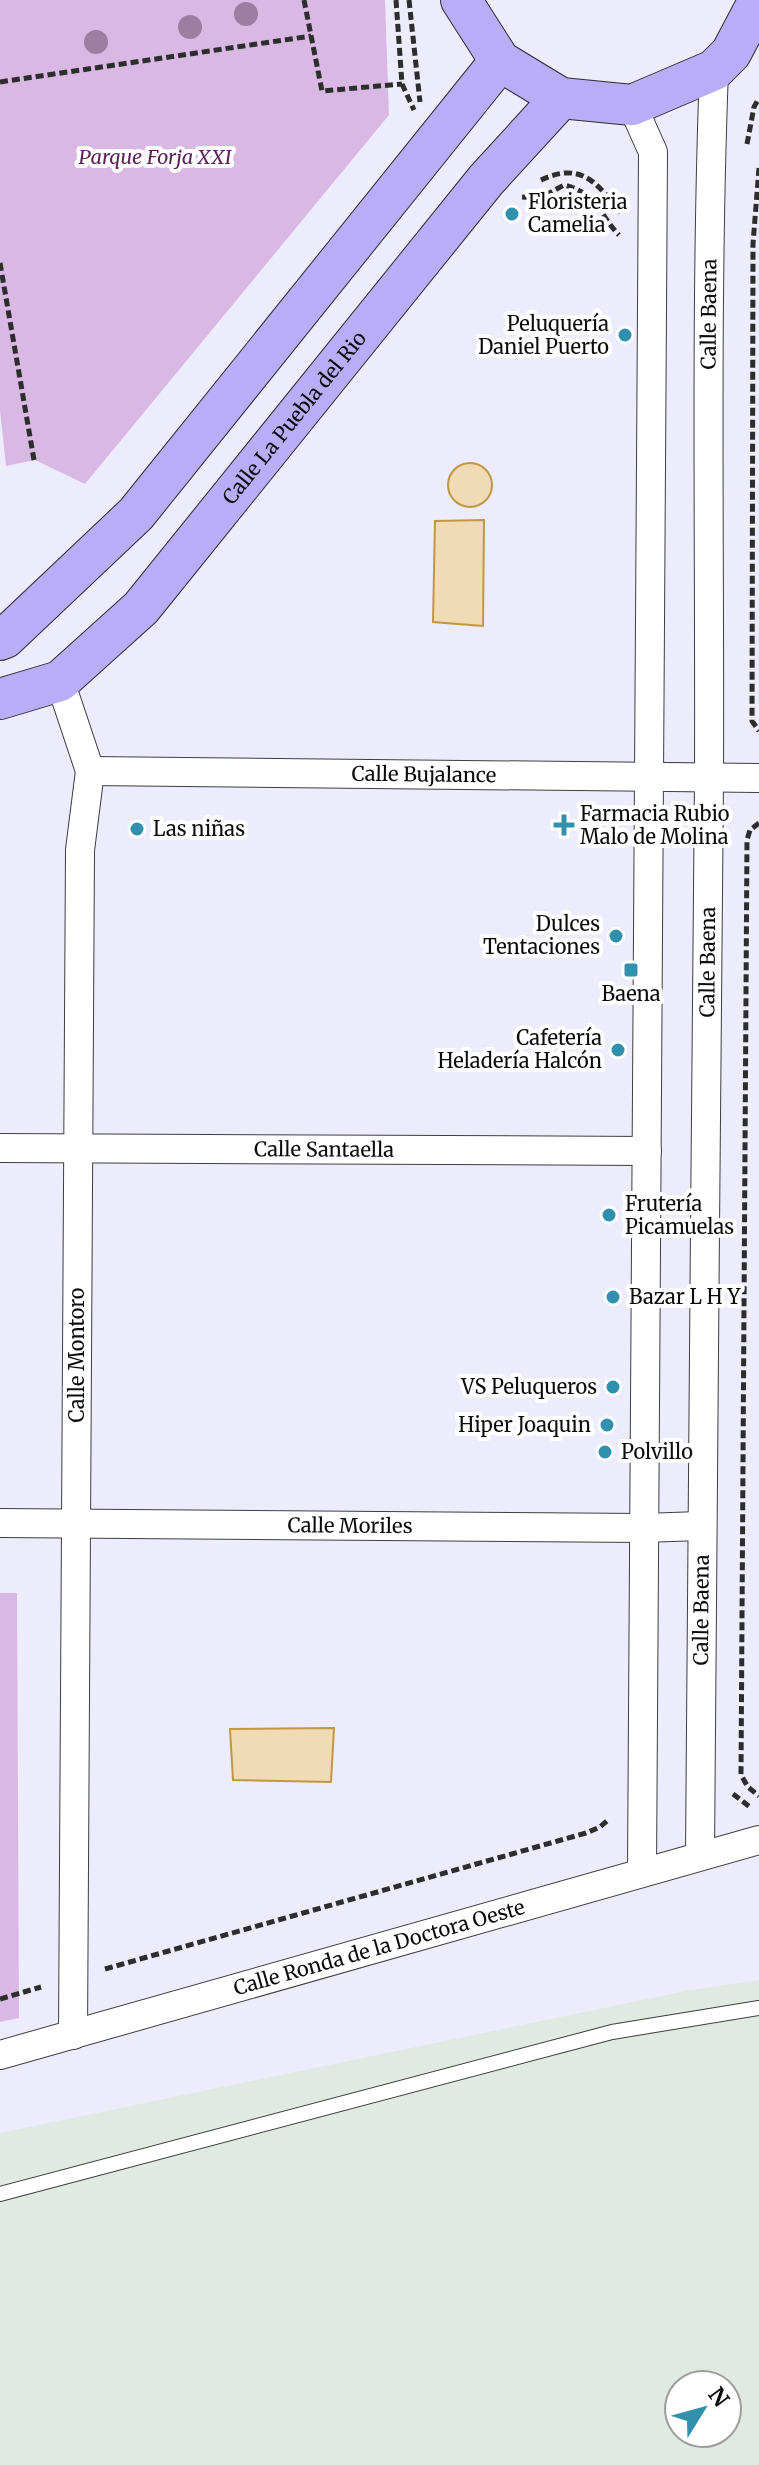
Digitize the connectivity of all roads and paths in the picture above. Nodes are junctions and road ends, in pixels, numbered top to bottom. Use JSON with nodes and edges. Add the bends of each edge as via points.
{"nodes":[{"id":1,"x":304,"y":0,"type":"edge"},
{"id":2,"x":396,"y":0,"type":"edge"},
{"id":3,"x":409,"y":0,"type":"edge"},
{"id":4,"x":461,"y":0,"type":"edge"},
{"id":5,"x":759,"y":0,"type":"edge"},
{"id":6,"x":311,"y":36,"type":"junction"},
{"id":7,"x":500,"y":61,"type":"junction"},
{"id":8,"x":714,"y":70,"type":"junction"},
{"id":9,"x":0,"y":82,"type":"edge"},
{"id":10,"x":402,"y":84,"type":"junction"},
{"id":11,"x":561,"y":98,"type":"junction"},
{"id":12,"x":632,"y":105,"type":"junction"},
{"id":13,"x":424,"y":108,"type":"dead end"},
{"id":14,"x":418,"y":120,"type":"dead end"},
{"id":15,"x":759,"y":168,"type":"edge"},
{"id":16,"x":534,"y":183,"type":"dead end"},
{"id":17,"x":517,"y":196,"type":"dead end"},
{"id":18,"x":621,"y":215,"type":"dead end"},
{"id":19,"x":625,"y":240,"type":"dead end"},
{"id":20,"x":0,"y":263,"type":"edge"},
{"id":21,"x":34,"y":460,"type":"dead end"},
{"id":22,"x":0,"y":640,"type":"edge"},
{"id":23,"x":60,"y":681,"type":"junction"},
{"id":24,"x":0,"y":699,"type":"edge"},
{"id":25,"x":759,"y":731,"type":"edge"},
{"id":26,"x":90,"y":771,"type":"junction"},
{"id":27,"x":649,"y":777,"type":"junction"},
{"id":28,"x":709,"y":777,"type":"junction"},
{"id":29,"x":759,"y":778,"type":"edge"},
{"id":30,"x":759,"y":823,"type":"edge"},
{"id":31,"x":0,"y":1148,"type":"edge"},
{"id":32,"x":78,"y":1148,"type":"junction"},
{"id":33,"x":647,"y":1151,"type":"junction"},
{"id":34,"x":0,"y":1523,"type":"edge"},
{"id":35,"x":77,"y":1524,"type":"junction"},
{"id":36,"x":700,"y":1526,"type":"junction"},
{"id":37,"x":644,"y":1528,"type":"junction"},
{"id":38,"x":642,"y":1777,"type":"junction"},
{"id":39,"x":759,"y":1796,"type":"edge"},
{"id":40,"x":759,"y":1840,"type":"edge"},
{"id":41,"x":700,"y":1856,"type":"junction"},
{"id":42,"x":642,"y":1872,"type":"junction"},
{"id":43,"x":74,"y":1978,"type":"junction"},
{"id":44,"x":0,"y":1999,"type":"edge"},
{"id":45,"x":759,"y":2008,"type":"edge"},
{"id":46,"x":73,"y":2035,"type":"junction"},
{"id":47,"x":0,"y":2055,"type":"edge"},
{"id":48,"x":0,"y":2194,"type":"edge"}],
"edges":[{"from":1,"to":6,"type":"path"},
{"from":2,"to":10,"type":"path"},
{"from":3,"to":13,"type":"path","via":[[418,99]]},
{"from":4,"to":7,"type":"street"},
{"from":5,"to":8,"type":"street","via":[[731,53]]},
{"from":6,"to":9,"type":"path"},
{"from":6,"to":10,"type":"path","via":[[322,91]]},
{"from":7,"to":11,"type":"street"},
{"from":7,"to":22,"type":"street","via":[[136,514]]},
{"from":8,"to":12,"type":"street"},
{"from":8,"to":28,"type":"street","name":"Calle Baena","via":[[708,238]]},
{"from":10,"to":14,"type":"path"},
{"from":11,"to":12,"type":"street"},
{"from":11,"to":23,"type":"street","name":"Calle La Puebla del Rio","via":[[486,180],[141,608]]},
{"from":12,"to":27,"type":"street","via":[[653,152]]},
{"from":15,"to":25,"type":"path","via":[[753,244],[752,721]]},
{"from":16,"to":18,"type":"path","via":[[564,172],[577,174],[599,184]]},
{"from":17,"to":19,"type":"path","via":[[540,198],[564,185],[579,189],[591,196]]},
{"from":20,"to":21,"type":"path"},
{"from":23,"to":24,"type":"street","name":"Calle La Puebla del Rio"},
{"from":23,"to":26,"type":"street","name":"Calle Montoro"},
{"from":26,"to":27,"type":"street","name":"Calle Bujalance"},
{"from":26,"to":32,"type":"street","name":"Calle Montoro","via":[[80,850]]},
{"from":27,"to":28,"type":"street","name":"Calle Bujalance"},
{"from":27,"to":33,"type":"street"},
{"from":28,"to":29,"type":"street","name":"Calle Bujalance"},
{"from":28,"to":36,"type":"street","name":"Calle Baena"},
{"from":30,"to":39,"type":"path","via":[[747,840],[741,1775]]},
{"from":31,"to":32,"type":"street","name":"Calle Santaella"},
{"from":32,"to":33,"type":"street","name":"Calle Santaella"},
{"from":32,"to":35,"type":"street","name":"Calle Montoro"},
{"from":33,"to":37,"type":"street"},
{"from":34,"to":35,"type":"street","name":"Calle Moriles"},
{"from":35,"to":37,"type":"street","name":"Calle Moriles"},
{"from":35,"to":43,"type":"street","name":"Calle Montoro"},
{"from":36,"to":37,"type":"street","name":"Calle Moriles"},
{"from":36,"to":41,"type":"street","name":"Calle Baena"},
{"from":37,"to":38,"type":"street"},
{"from":38,"to":42,"type":"street"},
{"from":38,"to":43,"type":"path","via":[[612,1795],[607,1822],[586,1833]]},
{"from":40,"to":41,"type":"street","name":"Calle Ronda de la Doctora Oeste"},
{"from":41,"to":42,"type":"street","name":"Calle Ronda de la Doctora Oeste"},
{"from":42,"to":46,"type":"street","name":"Calle Ronda de la Doctora Oeste"},
{"from":43,"to":44,"type":"path"},
{"from":43,"to":46,"type":"street","name":"Calle Montoro"},
{"from":45,"to":48,"type":"lane","via":[[612,2032]]},
{"from":46,"to":47,"type":"street","name":"Calle Ronda de la Doctora Oeste"}]}
